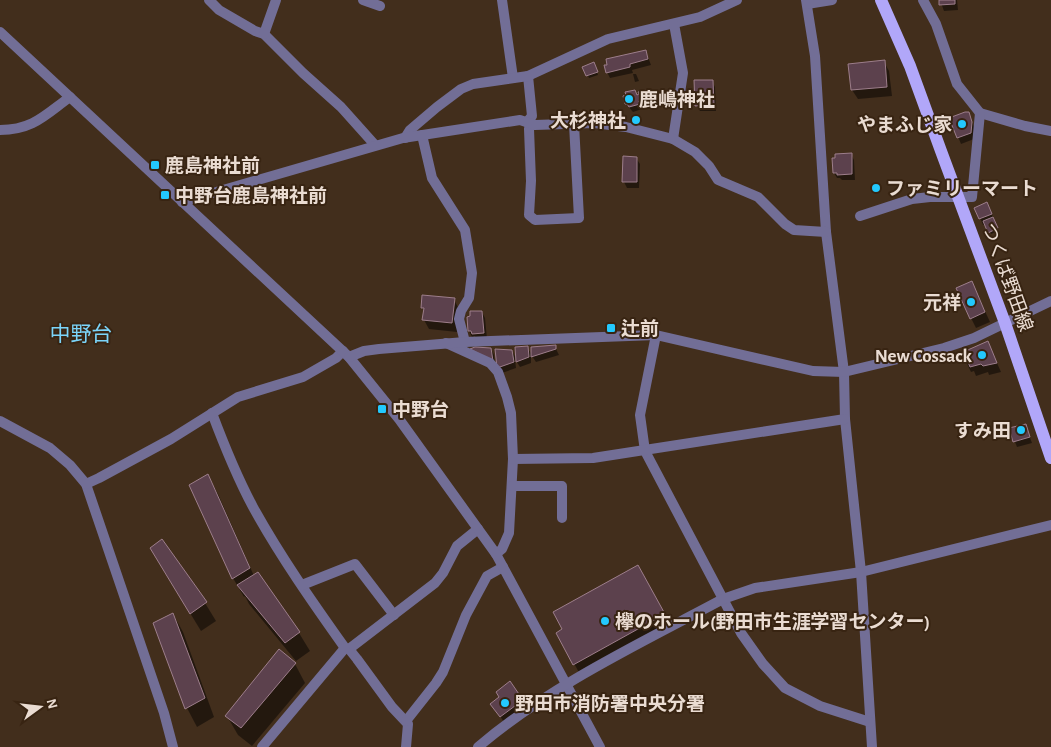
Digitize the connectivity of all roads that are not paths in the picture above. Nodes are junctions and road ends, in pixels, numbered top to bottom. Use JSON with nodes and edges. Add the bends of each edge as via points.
{"nodes":[{"id":1,"x":209,"y":0,"type":"edge"},
{"id":2,"x":276,"y":0,"type":"edge"},
{"id":3,"x":363,"y":0,"type":"edge"},
{"id":4,"x":502,"y":0,"type":"edge"},
{"id":5,"x":737,"y":0,"type":"edge"},
{"id":6,"x":832,"y":0,"type":"edge"},
{"id":7,"x":881,"y":0,"type":"edge"},
{"id":8,"x":923,"y":0,"type":"edge"},
{"id":9,"x":807,"y":2,"type":"edge"},
{"id":10,"x":380,"y":6,"type":"dead end"},
{"id":11,"x":674,"y":24,"type":"junction"},
{"id":12,"x":0,"y":32,"type":"edge"},
{"id":13,"x":264,"y":34,"type":"junction"},
{"id":14,"x":528,"y":76,"type":"junction"},
{"id":15,"x":513,"y":78,"type":"junction"},
{"id":16,"x":70,"y":97,"type":"junction"},
{"id":17,"x":980,"y":113,"type":"junction"},
{"id":18,"x":529,"y":123,"type":"junction"},
{"id":19,"x":574,"y":124,"type":"junction"},
{"id":20,"x":0,"y":130,"type":"edge"},
{"id":21,"x":1051,"y":131,"type":"edge"},
{"id":22,"x":422,"y":135,"type":"junction"},
{"id":23,"x":405,"y":138,"type":"junction"},
{"id":24,"x":673,"y":139,"type":"junction"},
{"id":25,"x":375,"y":145,"type":"junction"},
{"id":26,"x":958,"y":198,"type":"junction"},
{"id":27,"x":182,"y":202,"type":"junction"},
{"id":28,"x":860,"y":216,"type":"dead end"},
{"id":29,"x":826,"y":232,"type":"junction"},
{"id":30,"x":1051,"y":301,"type":"edge"},
{"id":31,"x":1005,"y":323,"type":"junction"},
{"id":32,"x":656,"y":335,"type":"junction"},
{"id":33,"x":465,"y":342,"type":"junction"},
{"id":34,"x":446,"y":343,"type":"junction"},
{"id":35,"x":346,"y":354,"type":"junction"},
{"id":36,"x":844,"y":372,"type":"junction"},
{"id":37,"x":212,"y":413,"type":"junction"},
{"id":38,"x":845,"y":419,"type":"junction"},
{"id":39,"x":0,"y":421,"type":"edge"},
{"id":40,"x":645,"y":451,"type":"junction"},
{"id":41,"x":513,"y":458,"type":"junction"},
{"id":42,"x":1051,"y":458,"type":"edge"},
{"id":43,"x":86,"y":484,"type":"junction"},
{"id":44,"x":512,"y":486,"type":"junction"},
{"id":45,"x":562,"y":518,"type":"dead end"},
{"id":46,"x":1051,"y":525,"type":"edge"},
{"id":47,"x":478,"y":529,"type":"junction"},
{"id":48,"x":496,"y":554,"type":"junction"},
{"id":49,"x":503,"y":567,"type":"junction"},
{"id":50,"x":861,"y":572,"type":"junction"},
{"id":51,"x":302,"y":584,"type":"junction"},
{"id":52,"x":723,"y":599,"type":"junction"},
{"id":53,"x":394,"y":615,"type":"junction"},
{"id":54,"x":347,"y":649,"type":"junction"},
{"id":55,"x":566,"y":683,"type":"junction"},
{"id":56,"x":406,"y":721,"type":"junction"},
{"id":57,"x":870,"y":722,"type":"junction"},
{"id":58,"x":173,"y":747,"type":"edge"},
{"id":59,"x":262,"y":747,"type":"edge"},
{"id":60,"x":406,"y":747,"type":"edge"},
{"id":61,"x":478,"y":747,"type":"edge"},
{"id":62,"x":600,"y":747,"type":"edge"},
{"id":63,"x":872,"y":747,"type":"edge"}],
"edges":[{"from":1,"to":13,"type":"street","via":[[219,10]]},
{"from":2,"to":13,"type":"street"},
{"from":3,"to":10,"type":"street"},
{"from":4,"to":15,"type":"street"},
{"from":5,"to":11,"type":"street","via":[[700,17]]},
{"from":6,"to":9,"type":"street"},
{"from":7,"to":26,"type":"main road","name":"つくば野田線","via":[[910,66]]},
{"from":8,"to":17,"type":"street","via":[[936,24],[957,84]]},
{"from":9,"to":29,"type":"street","via":[[815,56]]},
{"from":11,"to":14,"type":"street","via":[[608,40]]},
{"from":11,"to":24,"type":"street","via":[[683,73]]},
{"from":12,"to":16,"type":"street"},
{"from":13,"to":25,"type":"street","via":[[341,107]]},
{"from":14,"to":15,"type":"street"},
{"from":14,"to":18,"type":"street","via":[[532,116]]},
{"from":15,"to":23,"type":"street","via":[[472,84],[461,89],[410,130]]},
{"from":16,"to":20,"type":"street","via":[[36,123]]},
{"from":16,"to":27,"type":"street"},
{"from":17,"to":21,"type":"street"},
{"from":17,"to":26,"type":"street","via":[[972,197]]},
{"from":18,"to":19,"type":"street","via":[[535,126]]},
{"from":18,"to":19,"type":"street","via":[[529,215],[535,220],[579,218]]},
{"from":18,"to":22,"type":"street","via":[[520,120]]},
{"from":19,"to":24,"type":"street","via":[[594,123]]},
{"from":22,"to":23,"type":"street"},
{"from":22,"to":33,"type":"street","via":[[432,178],[465,230],[472,272],[470,298],[460,319]]},
{"from":23,"to":25,"type":"street"},
{"from":24,"to":29,"type":"street","via":[[695,152],[718,180],[758,197],[794,230]]},
{"from":25,"to":27,"type":"street"},
{"from":26,"to":28,"type":"street","via":[[912,199]]},
{"from":26,"to":31,"type":"main road","name":"つくば野田線"},
{"from":27,"to":35,"type":"street"},
{"from":29,"to":36,"type":"street"},
{"from":30,"to":31,"type":"street"},
{"from":31,"to":36,"type":"street","via":[[944,348]]},
{"from":31,"to":42,"type":"main road","name":"つくば野田線"},
{"from":32,"to":33,"type":"street"},
{"from":32,"to":36,"type":"street","via":[[813,371]]},
{"from":32,"to":40,"type":"street","via":[[640,415]]},
{"from":33,"to":34,"type":"street"},
{"from":34,"to":35,"type":"street"},
{"from":34,"to":41,"type":"street","via":[[490,363],[498,372],[511,413]]},
{"from":35,"to":37,"type":"street","via":[[303,377],[238,397]]},
{"from":35,"to":47,"type":"street","via":[[399,419]]},
{"from":36,"to":38,"type":"street"},
{"from":37,"to":43,"type":"street","via":[[172,439]]},
{"from":37,"to":51,"type":"street","via":[[253,507]]},
{"from":38,"to":40,"type":"street"},
{"from":38,"to":50,"type":"street"},
{"from":39,"to":43,"type":"street","via":[[50,448]]},
{"from":40,"to":41,"type":"street","via":[[593,458]]},
{"from":40,"to":52,"type":"street"},
{"from":41,"to":44,"type":"street"},
{"from":43,"to":58,"type":"street"},
{"from":44,"to":45,"type":"street","via":[[562,486]]},
{"from":44,"to":48,"type":"street","via":[[509,533]]},
{"from":46,"to":50,"type":"street"},
{"from":47,"to":48,"type":"street"},
{"from":47,"to":53,"type":"street","via":[[457,546],[435,583]]},
{"from":48,"to":49,"type":"street"},
{"from":49,"to":55,"type":"street"},
{"from":49,"to":56,"type":"street","via":[[487,576],[466,615],[443,672]]},
{"from":50,"to":52,"type":"street","via":[[754,588]]},
{"from":50,"to":57,"type":"street"},
{"from":51,"to":53,"type":"street","via":[[355,564]]},
{"from":51,"to":54,"type":"street"},
{"from":52,"to":55,"type":"street"},
{"from":52,"to":57,"type":"street","via":[[741,633],[785,688],[820,706]]},
{"from":53,"to":54,"type":"street"},
{"from":54,"to":56,"type":"street"},
{"from":54,"to":59,"type":"street"},
{"from":55,"to":61,"type":"street"},
{"from":55,"to":62,"type":"street"},
{"from":56,"to":60,"type":"street"},
{"from":57,"to":63,"type":"street"}]}
